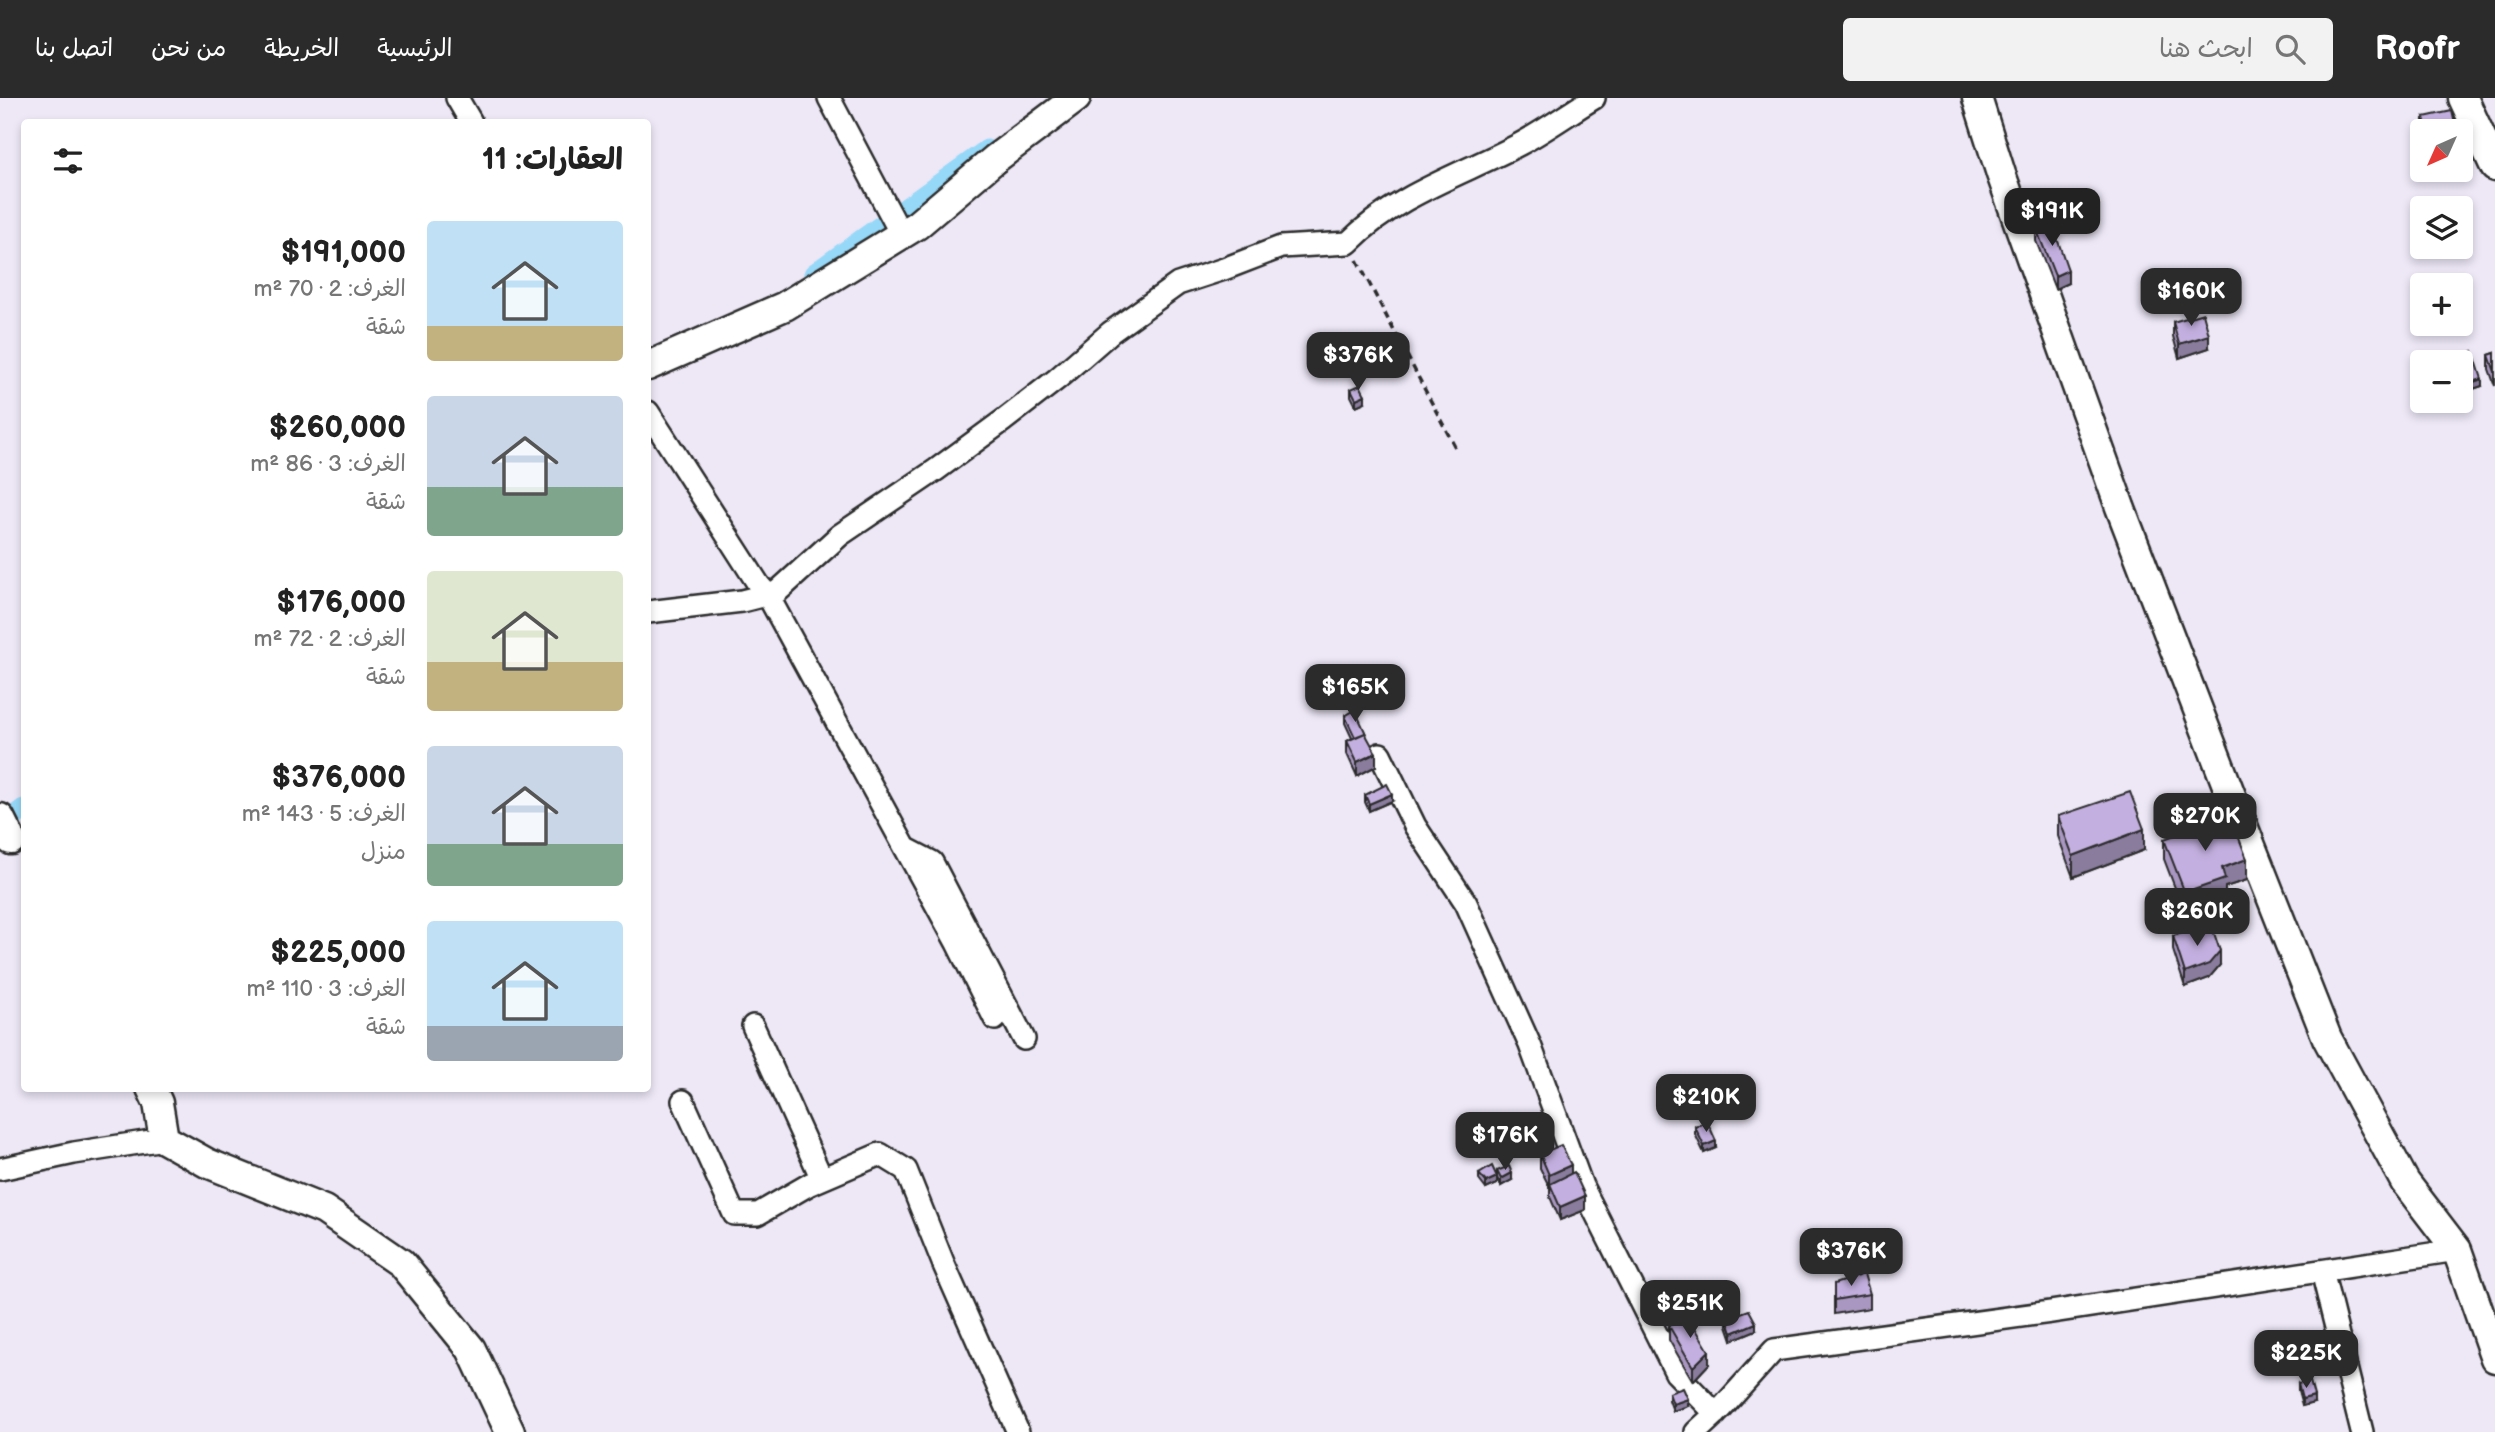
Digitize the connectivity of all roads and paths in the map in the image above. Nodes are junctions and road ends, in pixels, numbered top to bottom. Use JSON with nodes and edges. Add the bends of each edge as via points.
{"nodes":[{"id":1,"x":457,"y":98,"type":"edge"},
{"id":2,"x":830,"y":98,"type":"edge"},
{"id":3,"x":1076,"y":98,"type":"edge"},
{"id":4,"x":1594,"y":98,"type":"edge"},
{"id":5,"x":1977,"y":98,"type":"edge"},
{"id":6,"x":2463,"y":98,"type":"edge"},
{"id":7,"x":469,"y":119,"type":"edge"},
{"id":8,"x":2495,"y":167,"type":"edge"},
{"id":9,"x":901,"y":234,"type":"junction"},
{"id":10,"x":1348,"y":243,"type":"junction"},
{"id":11,"x":651,"y":365,"type":"edge"},
{"id":12,"x":651,"y":417,"type":"edge"},
{"id":13,"x":1457,"y":451,"type":"dead end"},
{"id":14,"x":767,"y":594,"type":"junction"},
{"id":15,"x":651,"y":612,"type":"edge"},
{"id":16,"x":1381,"y":754,"type":"dead end"},
{"id":17,"x":907,"y":849,"type":"junction"},
{"id":18,"x":995,"y":1019,"type":"dead end"},
{"id":19,"x":753,"y":1026,"type":"dead end"},
{"id":20,"x":1024,"y":1039,"type":"dead end"},
{"id":21,"x":153,"y":1092,"type":"edge"},
{"id":22,"x":683,"y":1101,"type":"dead end"},
{"id":23,"x":164,"y":1139,"type":"junction"},
{"id":24,"x":0,"y":1169,"type":"edge"},
{"id":25,"x":822,"y":1179,"type":"junction"},
{"id":26,"x":2457,"y":1250,"type":"junction"},
{"id":27,"x":2322,"y":1271,"type":"junction"},
{"id":28,"x":2495,"y":1358,"type":"edge"},
{"id":29,"x":1706,"y":1426,"type":"edge"},
{"id":30,"x":510,"y":1432,"type":"edge"},
{"id":31,"x":1018,"y":1432,"type":"edge"},
{"id":32,"x":2362,"y":1432,"type":"edge"}],
"edges":[{"from":1,"to":7,"type":"street"},
{"from":2,"to":9,"type":"street"},
{"from":3,"to":9,"type":"street"},
{"from":4,"to":10,"type":"street","via":[[1521,143],[1415,193],[1368,223]]},
{"from":5,"to":26,"type":"street","via":[[2120,507],[2327,1038],[2404,1182]]},
{"from":6,"to":8,"type":"street"},
{"from":9,"to":11,"type":"street","via":[[785,306]]},
{"from":10,"to":13,"type":"path"},
{"from":10,"to":14,"type":"street","via":[[1281,247],[1178,284],[994,427],[840,535],[777,592]]},
{"from":12,"to":14,"type":"street"},
{"from":14,"to":15,"type":"street"},
{"from":14,"to":17,"type":"street"},
{"from":16,"to":29,"type":"street","via":[[1415,826],[1466,903],[1530,1045],[1582,1186]]},
{"from":17,"to":18,"type":"street"},
{"from":17,"to":20,"type":"street","via":[[932,862]]},
{"from":19,"to":25,"type":"street"},
{"from":21,"to":23,"type":"street"},
{"from":22,"to":25,"type":"street","via":[[734,1214],[758,1214]]},
{"from":23,"to":24,"type":"street"},
{"from":23,"to":30,"type":"street","via":[[206,1163],[324,1210],[401,1263],[471,1349]]},
{"from":25,"to":31,"type":"street","via":[[880,1154],[906,1170]]},
{"from":26,"to":27,"type":"street"},
{"from":26,"to":28,"type":"street"},
{"from":27,"to":29,"type":"street","via":[[1774,1350]]},
{"from":27,"to":32,"type":"street"}]}
